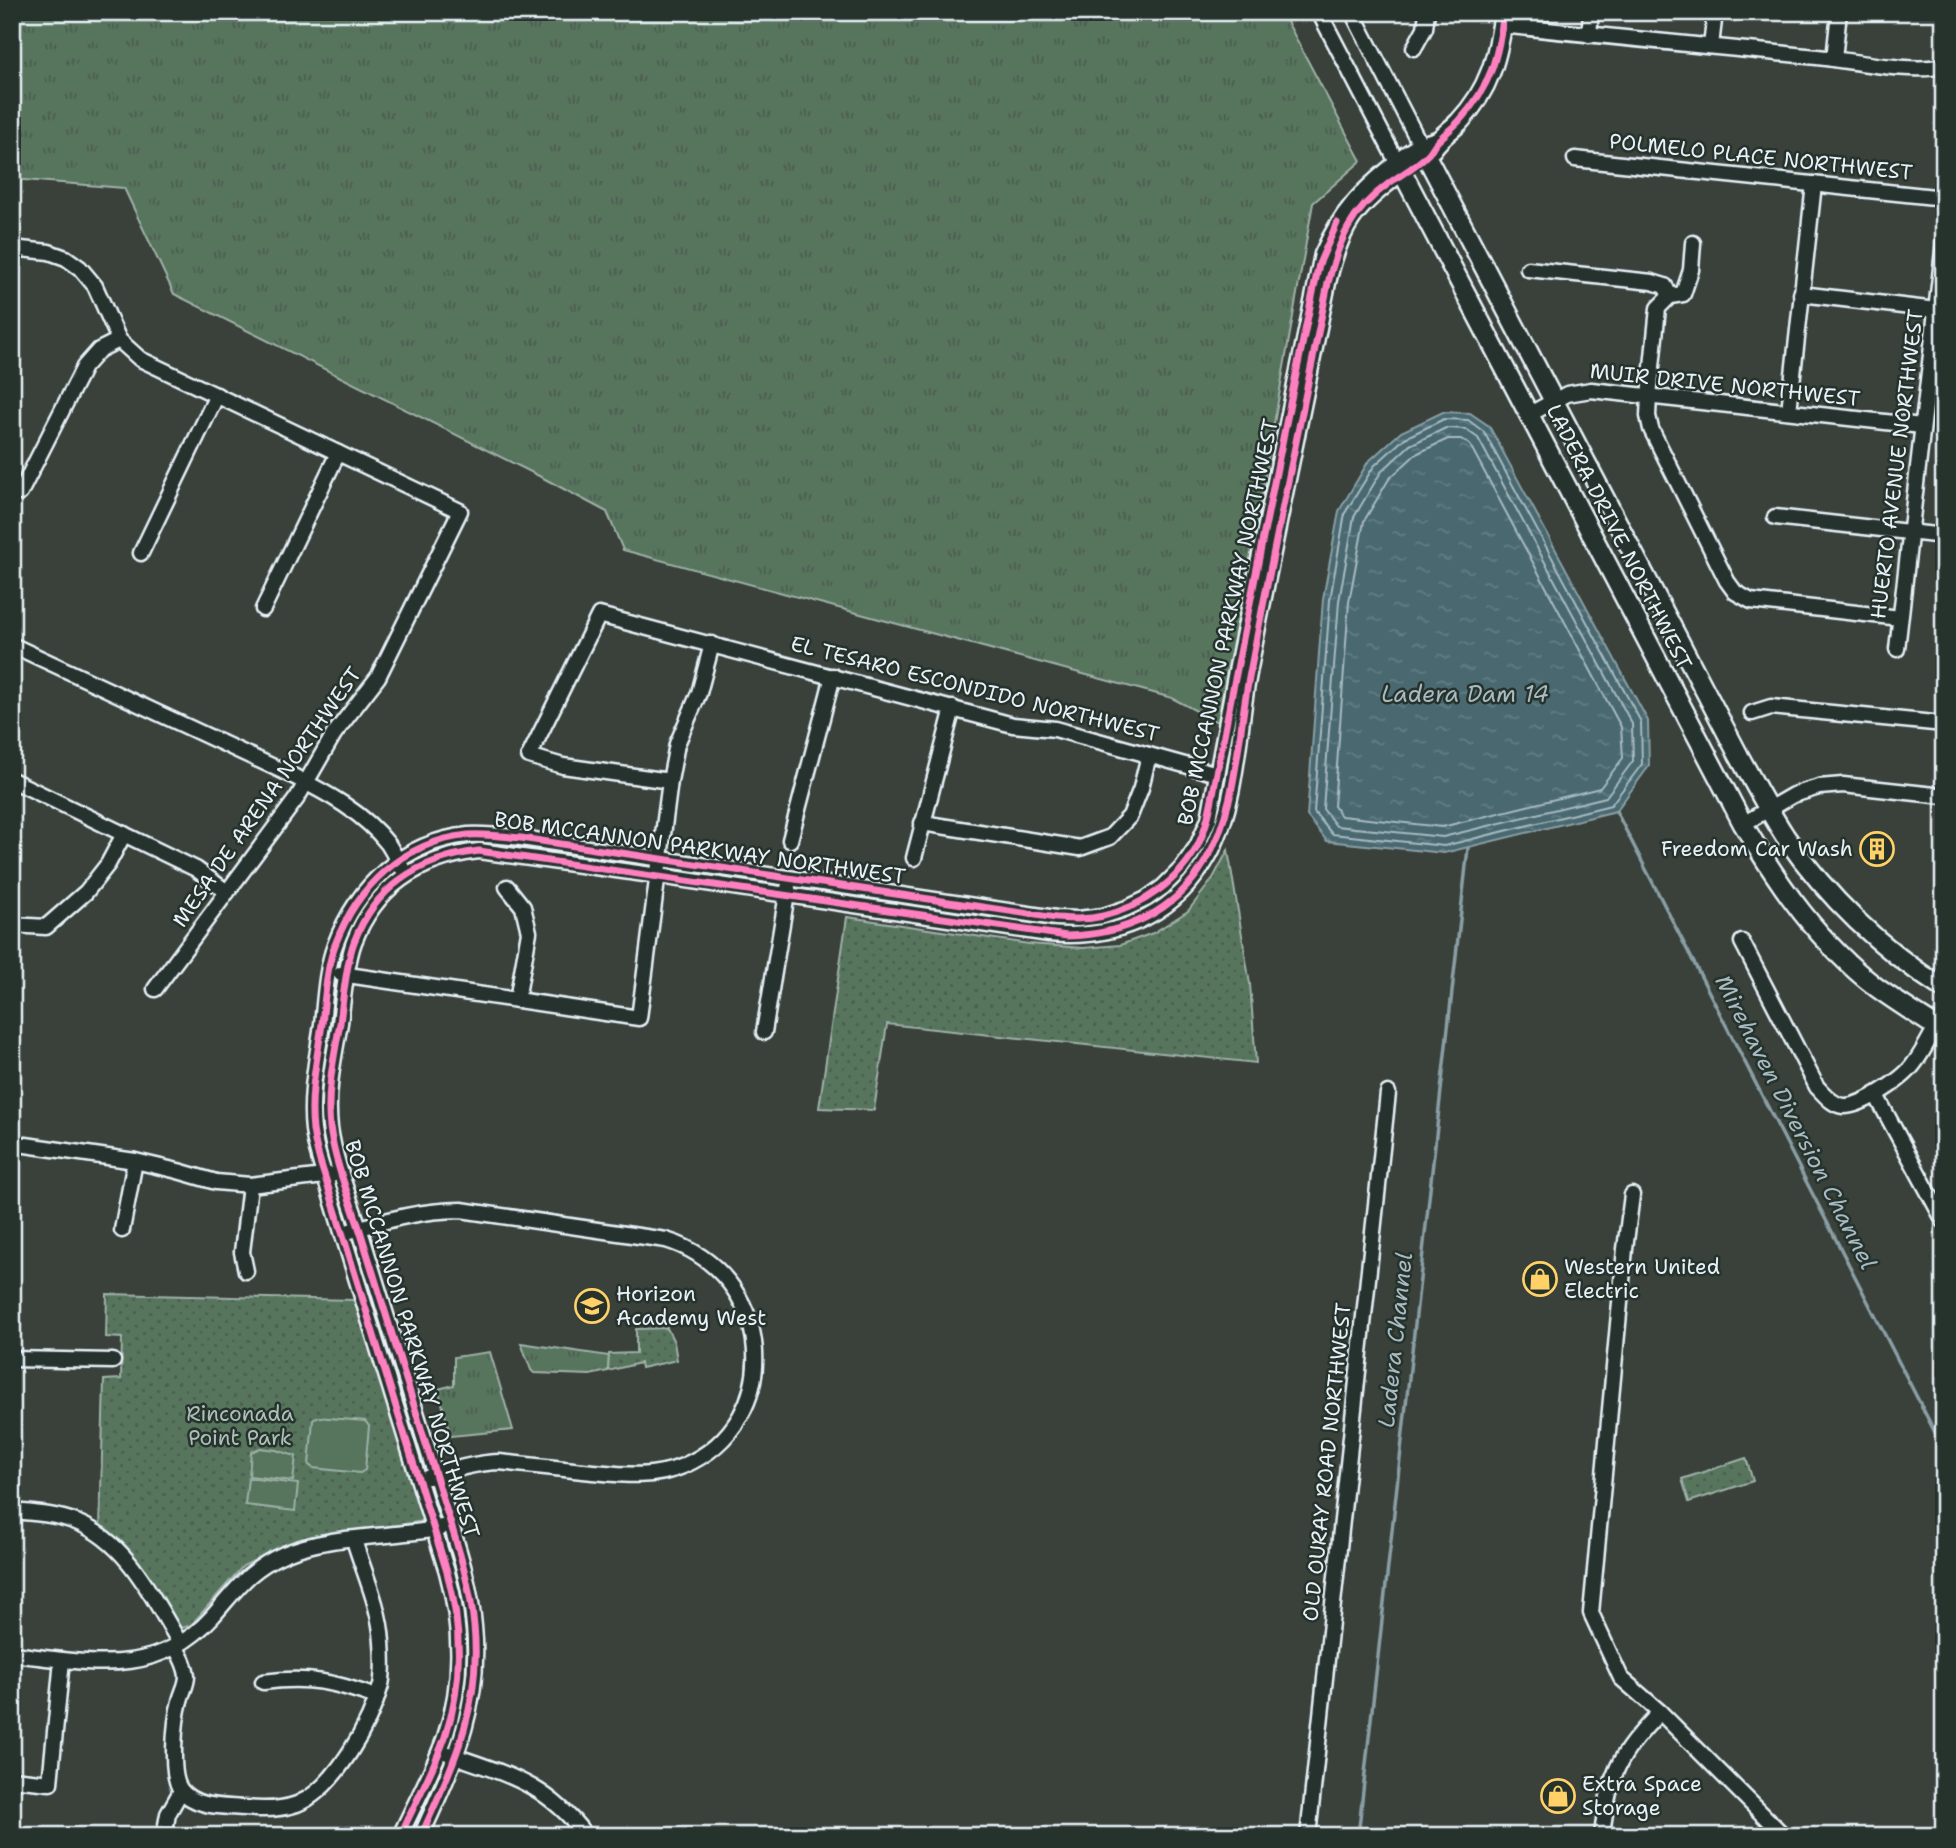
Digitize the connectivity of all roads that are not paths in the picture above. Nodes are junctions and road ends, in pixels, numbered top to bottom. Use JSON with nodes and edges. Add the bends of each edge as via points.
{"nodes":[{"id":1,"x":1318,"y":12,"type":"edge"},
{"id":2,"x":1352,"y":12,"type":"edge"},
{"id":3,"x":1427,"y":12,"type":"edge"},
{"id":4,"x":1591,"y":12,"type":"edge"},
{"id":5,"x":1715,"y":12,"type":"edge"},
{"id":6,"x":1839,"y":12,"type":"edge"},
{"id":7,"x":1503,"y":18,"type":"edge"},
{"id":8,"x":1589,"y":35,"type":"junction"},
{"id":9,"x":1712,"y":46,"type":"junction"},
{"id":10,"x":1414,"y":48,"type":"dead end"},
{"id":11,"x":1834,"y":59,"type":"junction"},
{"id":12,"x":1944,"y":65,"type":"edge"},
{"id":13,"x":1428,"y":148,"type":"junction"},
{"id":14,"x":1575,"y":159,"type":"dead end"},
{"id":15,"x":1399,"y":167,"type":"junction"},
{"id":16,"x":1814,"y":184,"type":"junction"},
{"id":17,"x":1944,"y":198,"type":"edge"},
{"id":18,"x":1944,"y":242,"type":"edge"},
{"id":19,"x":1693,"y":243,"type":"dead end"},
{"id":20,"x":12,"y":248,"type":"edge"},
{"id":21,"x":1528,"y":269,"type":"dead end"},
{"id":22,"x":1801,"y":294,"type":"junction"},
{"id":23,"x":1670,"y":296,"type":"junction"},
{"id":24,"x":1936,"y":310,"type":"junction"},
{"id":25,"x":119,"y":340,"type":"junction"},
{"id":26,"x":217,"y":396,"type":"junction"},
{"id":27,"x":1649,"y":396,"type":"junction"},
{"id":28,"x":1554,"y":401,"type":"junction"},
{"id":29,"x":1788,"y":411,"type":"junction"},
{"id":30,"x":1530,"y":414,"type":"junction"},
{"id":31,"x":1922,"y":426,"type":"junction"},
{"id":32,"x":338,"y":453,"type":"junction"},
{"id":33,"x":20,"y":493,"type":"dead end"},
{"id":34,"x":1775,"y":517,"type":"dead end"},
{"id":35,"x":1910,"y":532,"type":"junction"},
{"id":36,"x":1944,"y":536,"type":"edge"},
{"id":37,"x":141,"y":553,"type":"dead end"},
{"id":38,"x":263,"y":610,"type":"dead end"},
{"id":39,"x":1900,"y":618,"type":"junction"},
{"id":40,"x":712,"y":644,"type":"junction"},
{"id":41,"x":12,"y":645,"type":"edge"},
{"id":42,"x":1897,"y":649,"type":"dead end"},
{"id":43,"x":833,"y":676,"type":"junction"},
{"id":44,"x":953,"y":708,"type":"junction"},
{"id":45,"x":1752,"y":713,"type":"dead end"},
{"id":46,"x":1944,"y":724,"type":"edge"},
{"id":47,"x":1149,"y":755,"type":"junction"},
{"id":48,"x":1217,"y":774,"type":"junction"},
{"id":49,"x":12,"y":780,"type":"edge"},
{"id":50,"x":670,"y":781,"type":"junction"},
{"id":51,"x":306,"y":783,"type":"junction"},
{"id":52,"x":1944,"y":796,"type":"edge"},
{"id":53,"x":1769,"y":809,"type":"junction"},
{"id":54,"x":922,"y":823,"type":"junction"},
{"id":55,"x":1743,"y":824,"type":"junction"},
{"id":56,"x":124,"y":834,"type":"junction"},
{"id":57,"x":790,"y":840,"type":"dead end"},
{"id":58,"x":661,"y":858,"type":"junction"},
{"id":59,"x":914,"y":858,"type":"dead end"},
{"id":60,"x":397,"y":860,"type":"junction"},
{"id":61,"x":407,"y":875,"type":"junction"},
{"id":62,"x":659,"y":876,"type":"junction"},
{"id":63,"x":790,"y":877,"type":"junction"},
{"id":64,"x":507,"y":887,"type":"dead end"},
{"id":65,"x":227,"y":892,"type":"junction"},
{"id":66,"x":787,"y":896,"type":"junction"},
{"id":67,"x":12,"y":925,"type":"edge"},
{"id":68,"x":1742,"y":942,"type":"dead end"},
{"id":69,"x":329,"y":972,"type":"junction"},
{"id":70,"x":348,"y":975,"type":"junction"},
{"id":71,"x":155,"y":989,"type":"dead end"},
{"id":72,"x":1944,"y":989,"type":"edge"},
{"id":73,"x":517,"y":1000,"type":"junction"},
{"id":74,"x":1940,"y":1029,"type":"edge"},
{"id":75,"x":764,"y":1032,"type":"dead end"},
{"id":76,"x":1388,"y":1093,"type":"dead end"},
{"id":77,"x":1876,"y":1095,"type":"junction"},
{"id":78,"x":12,"y":1143,"type":"edge"},
{"id":79,"x":135,"y":1161,"type":"junction"},
{"id":80,"x":340,"y":1172,"type":"junction"},
{"id":81,"x":325,"y":1177,"type":"junction"},
{"id":82,"x":250,"y":1185,"type":"junction"},
{"id":83,"x":1632,"y":1195,"type":"dead end"},
{"id":84,"x":1938,"y":1198,"type":"edge"},
{"id":85,"x":1944,"y":1221,"type":"edge"},
{"id":86,"x":359,"y":1228,"type":"junction"},
{"id":87,"x":122,"y":1230,"type":"dead end"},
{"id":88,"x":342,"y":1234,"type":"junction"},
{"id":89,"x":246,"y":1271,"type":"dead end"},
{"id":90,"x":12,"y":1359,"type":"edge"},
{"id":91,"x":113,"y":1361,"type":"dead end"},
{"id":92,"x":435,"y":1475,"type":"junction"},
{"id":93,"x":419,"y":1480,"type":"junction"},
{"id":94,"x":12,"y":1511,"type":"edge"},
{"id":95,"x":450,"y":1525,"type":"junction"},
{"id":96,"x":434,"y":1530,"type":"junction"},
{"id":97,"x":354,"y":1540,"type":"junction"},
{"id":98,"x":177,"y":1645,"type":"junction"},
{"id":99,"x":12,"y":1654,"type":"edge"},
{"id":100,"x":62,"y":1660,"type":"junction"},
{"id":101,"x":263,"y":1682,"type":"dead end"},
{"id":102,"x":376,"y":1698,"type":"junction"},
{"id":103,"x":1660,"y":1712,"type":"junction"},
{"id":104,"x":439,"y":1751,"type":"junction"},
{"id":105,"x":456,"y":1756,"type":"junction"},
{"id":106,"x":12,"y":1779,"type":"edge"},
{"id":107,"x":181,"y":1791,"type":"junction"},
{"id":108,"x":164,"y":1836,"type":"edge"},
{"id":109,"x":400,"y":1836,"type":"edge"},
{"id":110,"x":421,"y":1836,"type":"edge"},
{"id":111,"x":586,"y":1836,"type":"edge"},
{"id":112,"x":1308,"y":1836,"type":"edge"},
{"id":113,"x":1602,"y":1836,"type":"edge"},
{"id":114,"x":1784,"y":1836,"type":"edge"}],
"edges":[{"from":1,"to":15,"type":"street","name":"LADERA DRIVE NORTHWEST"},
{"from":2,"to":13,"type":"street","name":"LADERA DRIVE NORTHWEST"},
{"from":3,"to":10,"type":"street","via":[[1425,28]]},
{"from":4,"to":8,"type":"street"},
{"from":5,"to":9,"type":"street"},
{"from":6,"to":11,"type":"street"},
{"from":7,"to":8,"type":"street"},
{"from":7,"to":13,"type":"main road","via":[[1495,64],[1486,85],[1458,124]]},
{"from":8,"to":9,"type":"street"},
{"from":9,"to":11,"type":"street"},
{"from":11,"to":12,"type":"street","via":[[1914,69]]},
{"from":13,"to":15,"type":"main road"},
{"from":13,"to":28,"type":"main road","name":"LADERA DRIVE NORTHWEST"},
{"from":14,"to":16,"type":"street","name":"POLMELO PLACE NORTHWEST"},
{"from":15,"to":30,"type":"main road","name":"LADERA DRIVE NORTHWEST"},
{"from":15,"to":48,"type":"street","name":"BOB MCCANNON PARKWAY NORTHWEST","via":[[1375,179],[1349,206],[1319,264]]},
{"from":15,"to":66,"type":"street","name":"BOB MCCANNON PARKWAY NORTHWEST","via":[[1355,215],[1333,264],[1224,820],[1190,883],[1135,924],[1088,936]]},
{"from":16,"to":17,"type":"street","name":"POLMELO PLACE NORTHWEST"},
{"from":16,"to":22,"type":"street"},
{"from":18,"to":24,"type":"street","name":"HUERTO AVENUE NORTHWEST"},
{"from":19,"to":23,"type":"street","via":[[1688,283],[1683,294]]},
{"from":20,"to":25,"type":"street","via":[[49,252],[80,268],[95,286]]},
{"from":21,"to":23,"type":"street","via":[[1652,282],[1665,286]]},
{"from":22,"to":24,"type":"street"},
{"from":22,"to":29,"type":"street"},
{"from":23,"to":27,"type":"street","via":[[1658,308]]},
{"from":24,"to":31,"type":"street","name":"HUERTO AVENUE NORTHWEST"},
{"from":25,"to":26,"type":"street","via":[[139,359]]},
{"from":25,"to":33,"type":"street","via":[[99,350],[84,367]]},
{"from":26,"to":32,"type":"street"},
{"from":26,"to":37,"type":"street"},
{"from":27,"to":28,"type":"street","name":"MUIR DRIVE NORTHWEST","via":[[1591,390]]},
{"from":27,"to":29,"type":"street","name":"MUIR DRIVE NORTHWEST"},
{"from":27,"to":39,"type":"street","via":[[1648,416],[1657,443],[1735,592],[1763,603]]},
{"from":28,"to":30,"type":"street","name":"MUIR DRIVE NORTHWEST"},
{"from":28,"to":53,"type":"main road","name":"LADERA DRIVE NORTHWEST"},
{"from":29,"to":31,"type":"street","name":"MUIR DRIVE NORTHWEST"},
{"from":30,"to":55,"type":"main road","name":"LADERA DRIVE NORTHWEST"},
{"from":31,"to":35,"type":"street","name":"HUERTO AVENUE NORTHWEST"},
{"from":32,"to":38,"type":"street"},
{"from":32,"to":51,"type":"street","name":"MESA DE ARENA NORTHWEST","via":[[460,511],[378,677],[334,734]]},
{"from":34,"to":35,"type":"street"},
{"from":35,"to":36,"type":"street"},
{"from":35,"to":39,"type":"street","name":"HUERTO AVENUE NORTHWEST"},
{"from":39,"to":42,"type":"street","name":"HUERTO AVENUE NORTHWEST"},
{"from":40,"to":43,"type":"street","name":"EL TESARO ESCONDIDO NORTHWEST"},
{"from":40,"to":50,"type":"street","via":[[699,693],[677,744]]},
{"from":40,"to":50,"type":"street","name":"EL TESARO ESCONDIDO NORTHWEST","via":[[600,615],[529,755],[563,766]]},
{"from":41,"to":51,"type":"street"},
{"from":43,"to":44,"type":"street","name":"EL TESARO ESCONDIDO NORTHWEST"},
{"from":43,"to":57,"type":"street"},
{"from":44,"to":47,"type":"street","name":"EL TESARO ESCONDIDO NORTHWEST"},
{"from":44,"to":54,"type":"street"},
{"from":45,"to":46,"type":"street","via":[[1771,707]]},
{"from":47,"to":48,"type":"street","name":"EL TESARO ESCONDIDO NORTHWEST"},
{"from":47,"to":54,"type":"street","via":[[1130,816],[1110,837],[1080,848]]},
{"from":48,"to":63,"type":"street","name":"BOB MCCANNON PARKWAY NORTHWEST","via":[[1209,819],[1181,869],[1146,898],[1103,916],[1056,918]]},
{"from":49,"to":56,"type":"street"},
{"from":50,"to":58,"type":"street"},
{"from":51,"to":60,"type":"street","via":[[361,817]]},
{"from":51,"to":65,"type":"street","name":"MESA DE ARENA NORTHWEST"},
{"from":52,"to":53,"type":"street","via":[[1843,785],[1793,795]]},
{"from":53,"to":55,"type":"street"},
{"from":53,"to":72,"type":"main road","name":"LADERA DRIVE NORTHWEST","via":[[1804,862],[1850,915],[1909,966]]},
{"from":54,"to":59,"type":"street"},
{"from":55,"to":74,"type":"main road","name":"LADERA DRIVE NORTHWEST","via":[[1789,897],[1834,949],[1875,986]]},
{"from":56,"to":65,"type":"street","via":[[196,869]]},
{"from":56,"to":67,"type":"street","via":[[86,892],[46,927]]},
{"from":58,"to":60,"type":"street","name":"BOB MCCANNON PARKWAY NORTHWEST","via":[[498,835],[468,835],[435,842]]},
{"from":58,"to":62,"type":"street"},
{"from":58,"to":63,"type":"street","name":"BOB MCCANNON PARKWAY NORTHWEST"},
{"from":60,"to":61,"type":"street"},
{"from":60,"to":69,"type":"street","name":"BOB MCCANNON PARKWAY NORTHWEST","via":[[352,908]]},
{"from":61,"to":62,"type":"street","name":"BOB MCCANNON PARKWAY NORTHWEST","via":[[419,866],[479,851]]},
{"from":61,"to":70,"type":"street","name":"BOB MCCANNON PARKWAY NORTHWEST","via":[[372,907],[353,945]]},
{"from":62,"to":66,"type":"street","name":"BOB MCCANNON PARKWAY NORTHWEST"},
{"from":62,"to":73,"type":"street","via":[[639,1018]]},
{"from":63,"to":66,"type":"street"},
{"from":64,"to":73,"type":"street","via":[[523,907],[529,932]]},
{"from":65,"to":71,"type":"street","name":"MESA DE ARENA NORTHWEST"},
{"from":66,"to":75,"type":"street"},
{"from":68,"to":77,"type":"street","via":[[1817,1087],[1844,1106]]},
{"from":69,"to":70,"type":"street"},
{"from":69,"to":81,"type":"street","name":"BOB MCCANNON PARKWAY NORTHWEST","via":[[312,1089],[313,1131]]},
{"from":70,"to":73,"type":"street"},
{"from":70,"to":80,"type":"street","name":"BOB MCCANNON PARKWAY NORTHWEST","via":[[329,1088],[330,1126]]},
{"from":74,"to":77,"type":"street","via":[[1913,1066]]},
{"from":76,"to":112,"type":"street","name":"OLD OURAY ROAD NORTHWEST"},
{"from":77,"to":84,"type":"street"},
{"from":78,"to":79,"type":"street"},
{"from":79,"to":82,"type":"street","via":[[216,1182]]},
{"from":79,"to":87,"type":"street"},
{"from":80,"to":81,"type":"street"},
{"from":80,"to":86,"type":"street","name":"BOB MCCANNON PARKWAY NORTHWEST"},
{"from":81,"to":82,"type":"street"},
{"from":81,"to":88,"type":"street","name":"BOB MCCANNON PARKWAY NORTHWEST"},
{"from":82,"to":89,"type":"street","via":[[242,1252]]},
{"from":83,"to":103,"type":"street","via":[[1591,1613],[1621,1678]]},
{"from":84,"to":85,"type":"street"},
{"from":86,"to":88,"type":"street"},
{"from":86,"to":92,"type":"street","name":"BOB MCCANNON PARKWAY NORTHWEST"},
{"from":86,"to":92,"type":"street","via":[[409,1214],[461,1210],[652,1237],[678,1244],[713,1264],[745,1307],[755,1360],[747,1400],[726,1435],[706,1453],[670,1471],[643,1476],[499,1462]]},
{"from":88,"to":93,"type":"street","name":"BOB MCCANNON PARKWAY NORTHWEST"},
{"from":90,"to":91,"type":"street"},
{"from":92,"to":93,"type":"street"},
{"from":92,"to":95,"type":"street","name":"BOB MCCANNON PARKWAY NORTHWEST"},
{"from":93,"to":96,"type":"street","name":"BOB MCCANNON PARKWAY NORTHWEST"},
{"from":94,"to":98,"type":"street","via":[[78,1522],[118,1549],[133,1566]]},
{"from":95,"to":96,"type":"street"},
{"from":95,"to":105,"type":"street","name":"BOB MCCANNON PARKWAY NORTHWEST","via":[[468,1588],[475,1648],[470,1706]]},
{"from":96,"to":97,"type":"street"},
{"from":96,"to":104,"type":"street","name":"BOB MCCANNON PARKWAY NORTHWEST","via":[[452,1590],[459,1644],[454,1699]]},
{"from":97,"to":98,"type":"street","via":[[304,1547],[268,1562],[247,1577],[204,1626]]},
{"from":97,"to":102,"type":"street","via":[[382,1630],[383,1669]]},
{"from":98,"to":100,"type":"street","via":[[144,1659],[119,1663]]},
{"from":98,"to":107,"type":"street","via":[[187,1677],[179,1705],[174,1764]]},
{"from":99,"to":100,"type":"street"},
{"from":100,"to":106,"type":"street","via":[[50,1783]]},
{"from":101,"to":102,"type":"street","via":[[321,1681]]},
{"from":102,"to":107,"type":"street","via":[[329,1782],[302,1801],[276,1809],[254,1809],[199,1803]]},
{"from":103,"to":113,"type":"street","via":[[1618,1765],[1607,1797]]},
{"from":103,"to":114,"type":"street"},
{"from":104,"to":105,"type":"street"},
{"from":104,"to":109,"type":"street","name":"BOB MCCANNON PARKWAY NORTHWEST"},
{"from":105,"to":110,"type":"street","name":"BOB MCCANNON PARKWAY NORTHWEST"},
{"from":105,"to":111,"type":"street","via":[[538,1789]]},
{"from":107,"to":108,"type":"street","via":[[168,1814]]}]}
